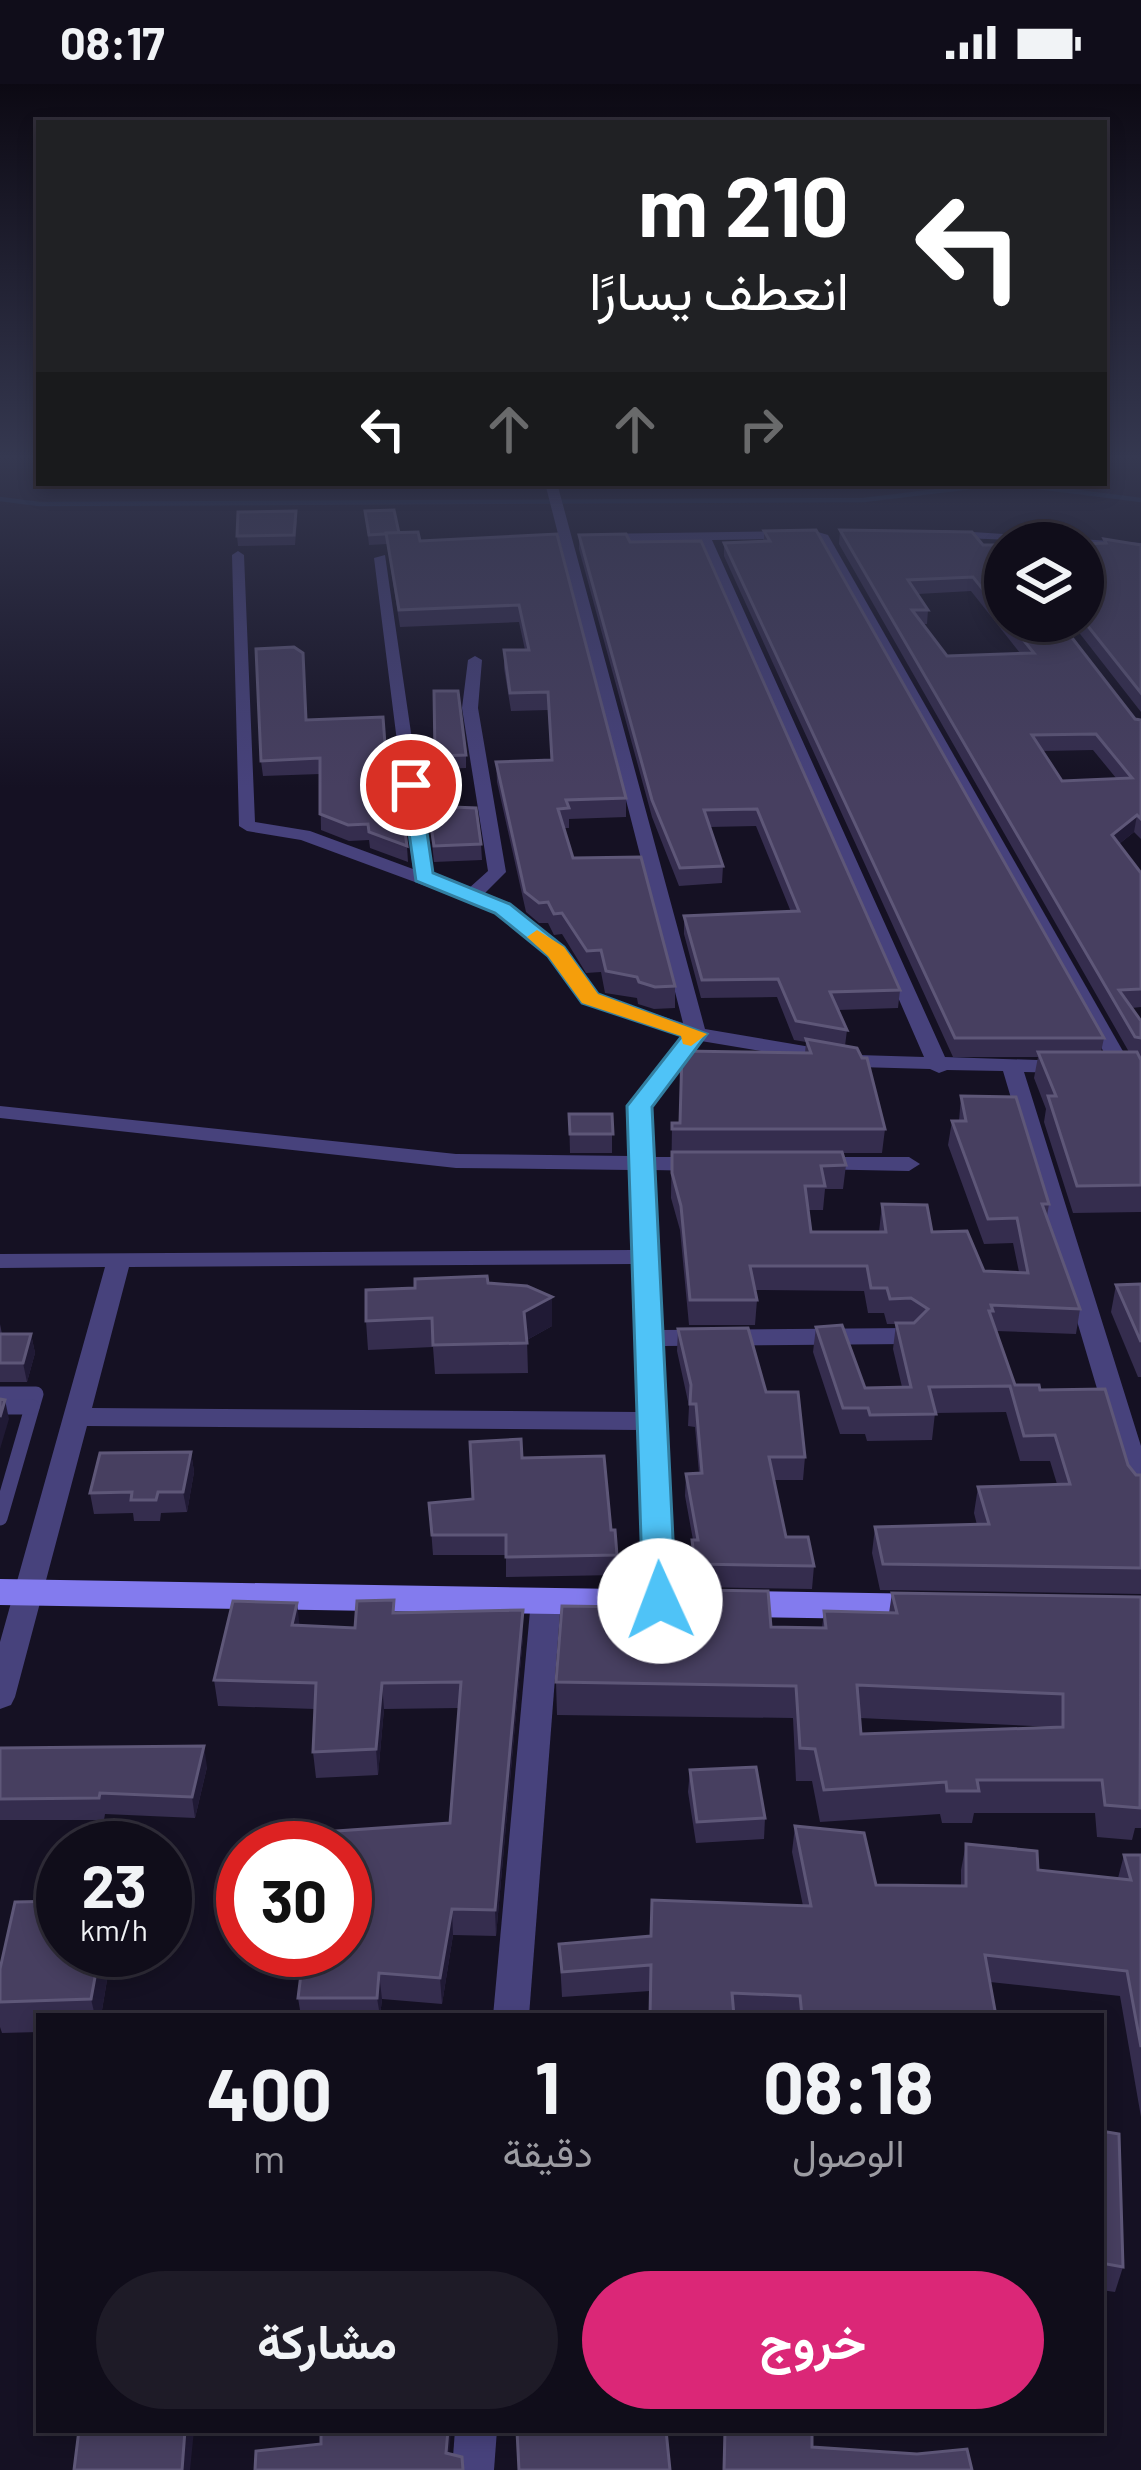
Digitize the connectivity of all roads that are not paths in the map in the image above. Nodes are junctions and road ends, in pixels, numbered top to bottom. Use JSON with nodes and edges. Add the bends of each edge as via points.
{"nodes":[{"id":1,"x":238,"y":565,"type":"edge"},
{"id":2,"x":381,"y":565,"type":"edge"},
{"id":3,"x":569,"y":565,"type":"edge"},
{"id":4,"x":717,"y":565,"type":"edge"},
{"id":5,"x":840,"y":565,"type":"edge"},
{"id":6,"x":475,"y":660,"type":"dead end"},
{"id":7,"x":423,"y":876,"type":"junction"},
{"id":8,"x":471,"y":896,"type":"junction"},
{"id":9,"x":696,"y":1034,"type":"junction"},
{"id":10,"x":939,"y":1067,"type":"junction"},
{"id":11,"x":1131,"y":1067,"type":"edge"},
{"id":12,"x":1012,"y":1068,"type":"junction"},
{"id":13,"x":0,"y":1112,"type":"edge"},
{"id":14,"x":642,"y":1164,"type":"junction"},
{"id":15,"x":731,"y":1164,"type":"edge"},
{"id":16,"x":797,"y":1164,"type":"edge"},
{"id":17,"x":909,"y":1164,"type":"dead end"},
{"id":18,"x":645,"y":1257,"type":"junction"},
{"id":19,"x":119,"y":1260,"type":"junction"},
{"id":20,"x":0,"y":1261,"type":"edge"},
{"id":21,"x":908,"y":1336,"type":"edge"},
{"id":22,"x":649,"y":1338,"type":"junction"},
{"id":23,"x":0,"y":1394,"type":"edge"},
{"id":24,"x":32,"y":1407,"type":"junction"},
{"id":25,"x":0,"y":1408,"type":"edge"},
{"id":26,"x":77,"y":1417,"type":"junction"},
{"id":27,"x":652,"y":1421,"type":"junction"},
{"id":28,"x":1141,"y":1490,"type":"edge"},
{"id":29,"x":0,"y":1518,"type":"edge"},
{"id":30,"x":15,"y":1592,"type":"edge"},
{"id":31,"x":546,"y":1600,"type":"junction"},
{"id":32,"x":660,"y":1601,"type":"junction"},
{"id":33,"x":958,"y":1608,"type":"edge"},
{"id":34,"x":0,"y":1697,"type":"edge"},
{"id":35,"x":511,"y":2013,"type":"edge"},
{"id":36,"x":476,"y":2433,"type":"edge"},
{"id":37,"x":473,"y":2470,"type":"edge"}],
"edges":[{"from":1,"to":7,"type":"street","via":[[247,826],[304,835]]},
{"from":2,"to":7,"type":"street"},
{"from":3,"to":9,"type":"street"},
{"from":4,"to":10,"type":"street"},
{"from":5,"to":11,"type":"street"},
{"from":6,"to":8,"type":"street","via":[[470,708],[497,872]]},
{"from":7,"to":8,"type":"street"},
{"from":8,"to":9,"type":"street","via":[[502,908],[556,952],[590,999]]},
{"from":9,"to":10,"type":"street"},
{"from":9,"to":14,"type":"street","via":[[640,1106]]},
{"from":10,"to":12,"type":"street"},
{"from":11,"to":12,"type":"street"},
{"from":12,"to":28,"type":"street"},
{"from":13,"to":14,"type":"street","via":[[456,1161]]},
{"from":14,"to":15,"type":"street"},
{"from":14,"to":18,"type":"street"},
{"from":16,"to":17,"type":"street"},
{"from":18,"to":19,"type":"street"},
{"from":18,"to":22,"type":"street"},
{"from":19,"to":20,"type":"street"},
{"from":19,"to":26,"type":"street"},
{"from":21,"to":22,"type":"street"},
{"from":22,"to":27,"type":"street"},
{"from":23,"to":24,"type":"lane","via":[[36,1394]]},
{"from":24,"to":25,"type":"lane"},
{"from":24,"to":29,"type":"lane"},
{"from":26,"to":27,"type":"street"},
{"from":26,"to":30,"type":"street"},
{"from":27,"to":32,"type":"street"},
{"from":30,"to":31,"type":"street"},
{"from":30,"to":34,"type":"street"},
{"from":31,"to":32,"type":"street"},
{"from":31,"to":35,"type":"street"},
{"from":32,"to":33,"type":"street"},
{"from":36,"to":37,"type":"street"}]}
